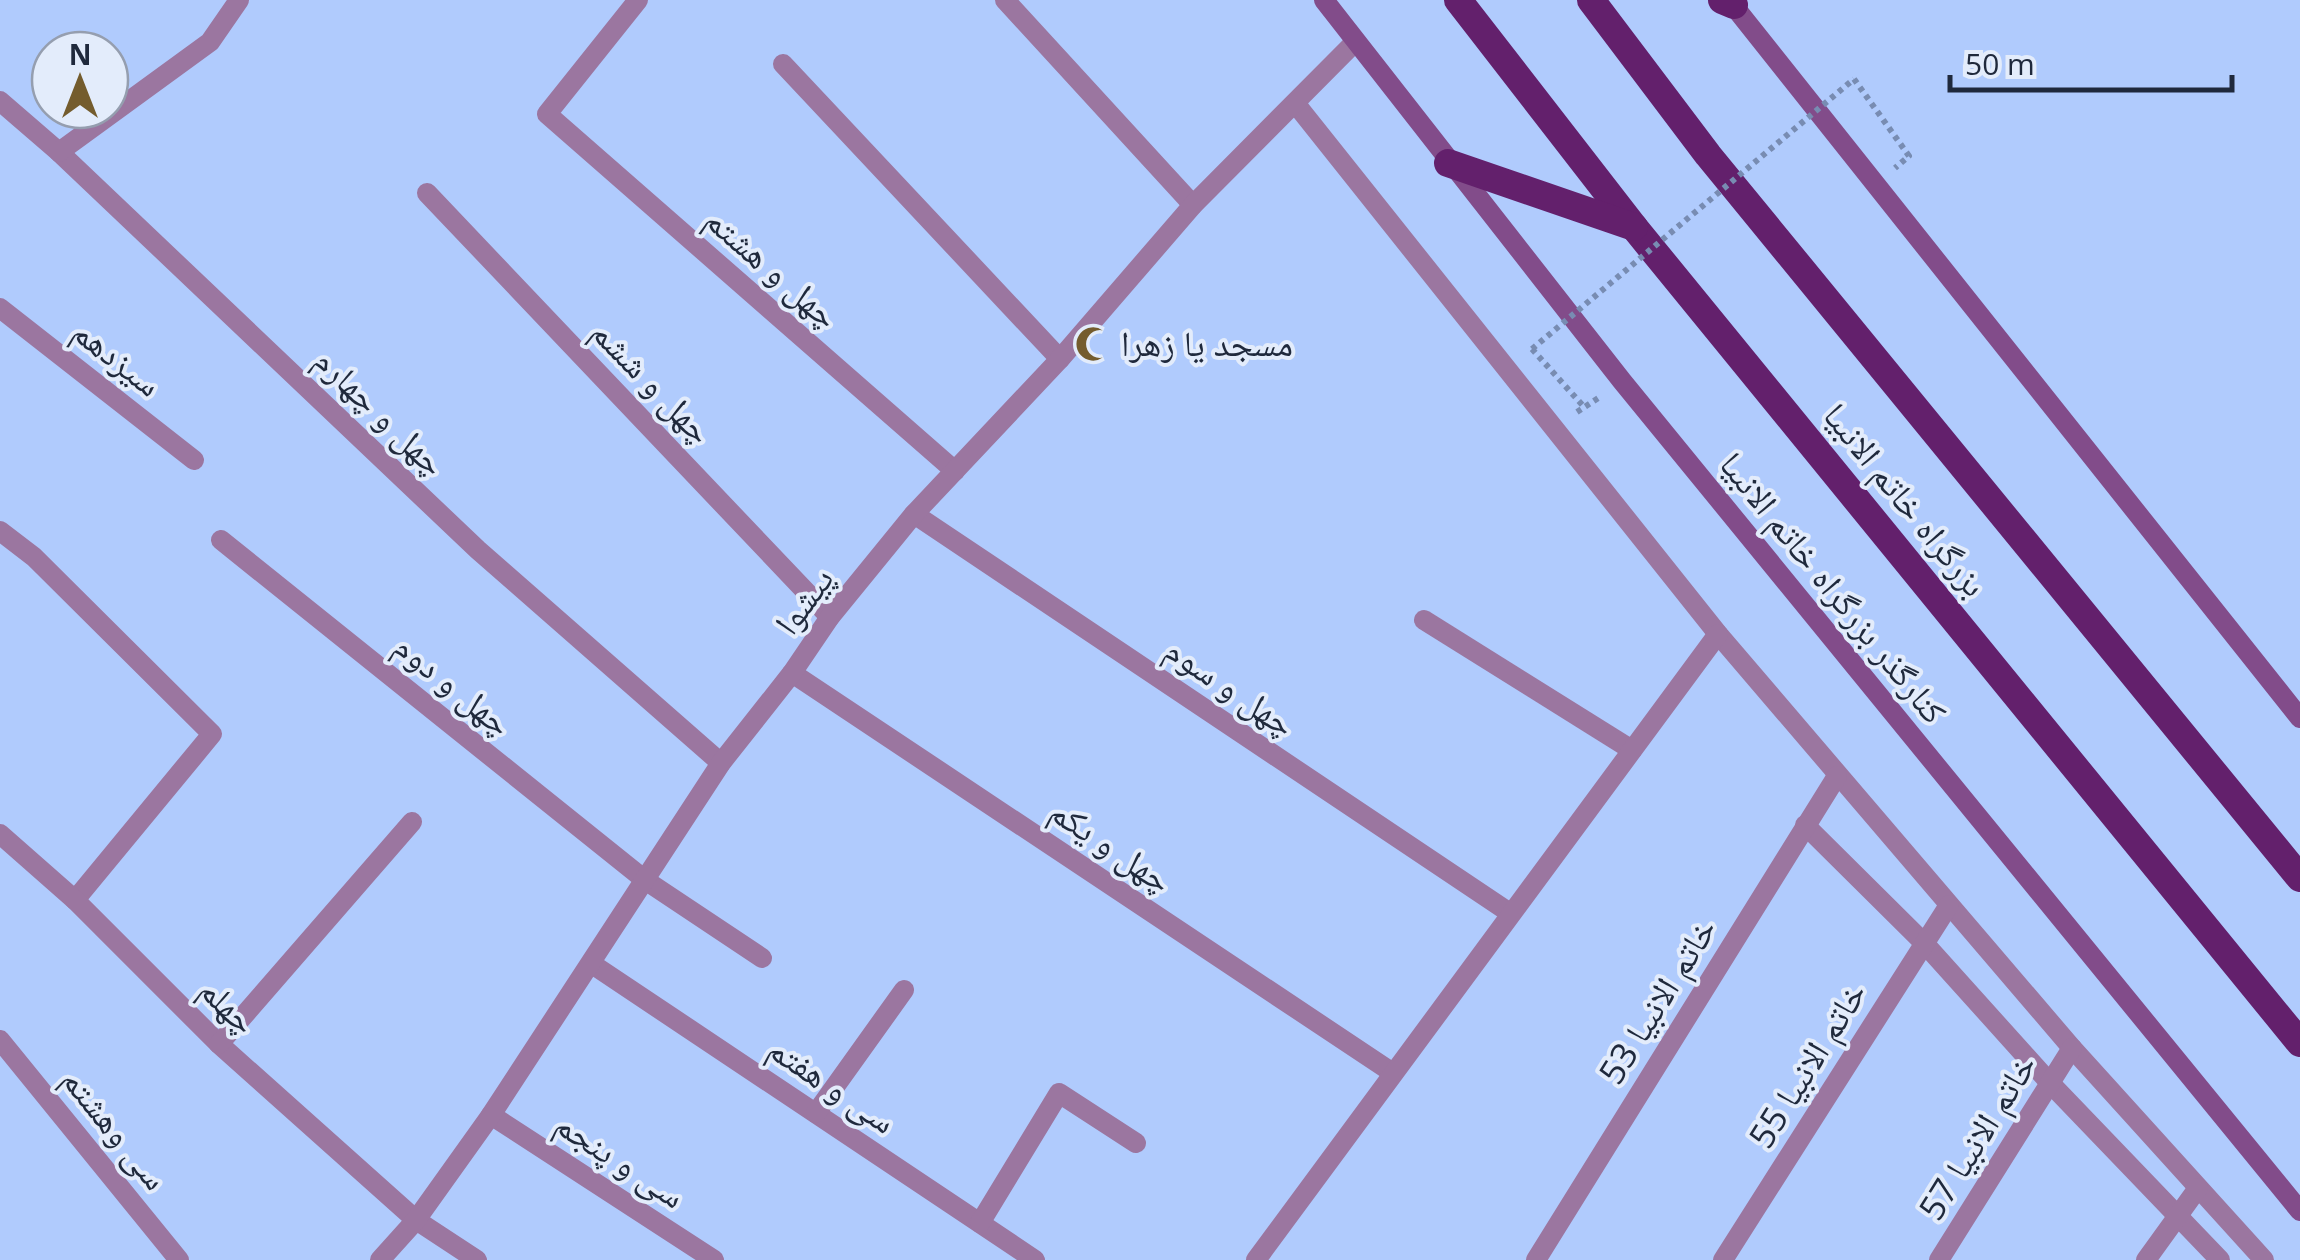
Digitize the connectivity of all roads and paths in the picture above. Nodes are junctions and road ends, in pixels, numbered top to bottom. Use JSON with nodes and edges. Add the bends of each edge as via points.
{"nodes":[{"id":1,"x":239,"y":0,"type":"edge"},
{"id":2,"x":638,"y":0,"type":"edge"},
{"id":3,"x":1005,"y":0,"type":"edge"},
{"id":4,"x":1324,"y":0,"type":"edge"},
{"id":5,"x":1458,"y":0,"type":"edge"},
{"id":6,"x":1591,"y":0,"type":"edge"},
{"id":7,"x":1728,"y":2,"type":"edge"},
{"id":8,"x":1355,"y":42,"type":"junction"},
{"id":9,"x":783,"y":64,"type":"dead end"},
{"id":10,"x":0,"y":100,"type":"edge"},
{"id":11,"x":1295,"y":103,"type":"junction"},
{"id":12,"x":59,"y":152,"type":"junction"},
{"id":13,"x":1908,"y":156,"type":"dead end"},
{"id":14,"x":1448,"y":162,"type":"junction"},
{"id":15,"x":427,"y":193,"type":"dead end"},
{"id":16,"x":1193,"y":205,"type":"junction"},
{"id":17,"x":1634,"y":227,"type":"junction"},
{"id":18,"x":0,"y":308,"type":"edge"},
{"id":19,"x":1060,"y":359,"type":"junction"},
{"id":20,"x":1585,"y":408,"type":"dead end"},
{"id":21,"x":194,"y":460,"type":"dead end"},
{"id":22,"x":955,"y":471,"type":"junction"},
{"id":23,"x":914,"y":514,"type":"junction"},
{"id":24,"x":0,"y":531,"type":"edge"},
{"id":25,"x":220,"y":540,"type":"dead end"},
{"id":26,"x":830,"y":616,"type":"junction"},
{"id":27,"x":1424,"y":620,"type":"dead end"},
{"id":28,"x":1718,"y":634,"type":"junction"},
{"id":29,"x":792,"y":673,"type":"junction"},
{"id":30,"x":2300,"y":718,"type":"edge"},
{"id":31,"x":1632,"y":750,"type":"junction"},
{"id":32,"x":721,"y":763,"type":"junction"},
{"id":33,"x":1838,"y":776,"type":"junction"},
{"id":34,"x":412,"y":822,"type":"dead end"},
{"id":35,"x":1806,"y":825,"type":"junction"},
{"id":36,"x":0,"y":834,"type":"edge"},
{"id":37,"x":2300,"y":878,"type":"edge"},
{"id":38,"x":644,"y":880,"type":"junction"},
{"id":39,"x":75,"y":900,"type":"junction"},
{"id":40,"x":1948,"y":904,"type":"junction"},
{"id":41,"x":1510,"y":914,"type":"junction"},
{"id":42,"x":1924,"y":943,"type":"junction"},
{"id":43,"x":762,"y":958,"type":"dead end"},
{"id":44,"x":592,"y":964,"type":"junction"},
{"id":45,"x":904,"y":990,"type":"dead end"},
{"id":46,"x":0,"y":1040,"type":"edge"},
{"id":47,"x":2300,"y":1043,"type":"edge"},
{"id":48,"x":219,"y":1044,"type":"junction"},
{"id":49,"x":2072,"y":1048,"type":"junction"},
{"id":50,"x":1394,"y":1073,"type":"junction"},
{"id":51,"x":2050,"y":1083,"type":"junction"},
{"id":52,"x":816,"y":1114,"type":"junction"},
{"id":53,"x":492,"y":1115,"type":"junction"},
{"id":54,"x":1136,"y":1143,"type":"dead end"},
{"id":55,"x":2198,"y":1188,"type":"junction"},
{"id":56,"x":2300,"y":1211,"type":"edge"},
{"id":57,"x":2178,"y":1215,"type":"junction"},
{"id":58,"x":416,"y":1220,"type":"junction"},
{"id":59,"x":980,"y":1223,"type":"junction"},
{"id":60,"x":179,"y":1260,"type":"edge"},
{"id":61,"x":380,"y":1260,"type":"edge"},
{"id":62,"x":477,"y":1260,"type":"edge"},
{"id":63,"x":714,"y":1260,"type":"edge"},
{"id":64,"x":1036,"y":1260,"type":"edge"},
{"id":65,"x":1256,"y":1260,"type":"edge"},
{"id":66,"x":1536,"y":1260,"type":"edge"},
{"id":67,"x":1723,"y":1260,"type":"edge"},
{"id":68,"x":1939,"y":1260,"type":"edge"},
{"id":69,"x":2146,"y":1260,"type":"edge"},
{"id":70,"x":2220,"y":1260,"type":"edge"},
{"id":71,"x":2264,"y":1260,"type":"edge"}],
"edges":[{"from":1,"to":12,"type":"street","via":[[210,42]]},
{"from":2,"to":22,"type":"street","name":"چهل و هشتم","via":[[547,114]]},
{"from":3,"to":16,"type":"street"},
{"from":4,"to":8,"type":"main road","name":"کنارگذر بزرگراه خاتم الانبیا"},
{"from":5,"to":17,"type":"highway","name":"بزرگراه خاتم الانبیا"},
{"from":6,"to":37,"type":"highway","name":"بزرگراه خاتم الانبیا","via":[[1708,155]]},
{"from":7,"to":30,"type":"main road"},
{"from":8,"to":11,"type":"street","name":"پیشوا"},
{"from":8,"to":14,"type":"main road","name":"کنارگذر بزرگراه خاتم الانبیا"},
{"from":9,"to":19,"type":"street"},
{"from":10,"to":12,"type":"street","name":"چهل و چهارم"},
{"from":11,"to":16,"type":"street","name":"پیشوا"},
{"from":11,"to":28,"type":"street"},
{"from":12,"to":32,"type":"street","name":"چهل و چهارم","via":[[478,550]]},
{"from":13,"to":20,"type":"path","bridge":true,"via":[[1854,79],[1532,349]]},
{"from":14,"to":17,"type":"highway"},
{"from":14,"to":56,"type":"main road","name":"کنارگذر بزرگراه خاتم الانبیا"},
{"from":15,"to":26,"type":"street","name":"چهل و ششم"},
{"from":16,"to":19,"type":"street","name":"پیشوا"},
{"from":17,"to":47,"type":"highway","name":"بزرگراه خاتم الانبیا"},
{"from":18,"to":21,"type":"street","name":"سیزدهم"},
{"from":19,"to":22,"type":"street","name":"پیشوا"},
{"from":22,"to":23,"type":"street","name":"پیشوا"},
{"from":23,"to":26,"type":"street","name":"پیشوا"},
{"from":23,"to":41,"type":"street","name":"چهل و سوم"},
{"from":24,"to":39,"type":"street","via":[[212,734]]},
{"from":25,"to":38,"type":"street","name":"چهل و دوم"},
{"from":26,"to":29,"type":"street","name":"پیشوا"},
{"from":27,"to":31,"type":"street"},
{"from":28,"to":31,"type":"street"},
{"from":28,"to":33,"type":"street"},
{"from":29,"to":32,"type":"street","name":"پیشوا"},
{"from":29,"to":50,"type":"street","name":"چهل و یکم"},
{"from":31,"to":41,"type":"street"},
{"from":32,"to":38,"type":"street","name":"پیشوا"},
{"from":33,"to":35,"type":"street","name":"خاتم الانبیا 53"},
{"from":33,"to":40,"type":"street"},
{"from":34,"to":48,"type":"street"},
{"from":35,"to":42,"type":"street"},
{"from":35,"to":66,"type":"street","name":"خاتم الانبیا 53"},
{"from":36,"to":39,"type":"street","name":"چهلم"},
{"from":38,"to":43,"type":"street","name":"چهل و دوم"},
{"from":38,"to":44,"type":"street","name":"پیشوا"},
{"from":39,"to":48,"type":"street","name":"چهلم"},
{"from":40,"to":42,"type":"street","name":"خاتم الانبیا 55"},
{"from":40,"to":49,"type":"street"},
{"from":41,"to":50,"type":"street"},
{"from":42,"to":51,"type":"street"},
{"from":42,"to":67,"type":"street","name":"خاتم الانبیا 55"},
{"from":44,"to":52,"type":"street","name":"سی و هفتم"},
{"from":44,"to":53,"type":"street","name":"پیشوا"},
{"from":45,"to":52,"type":"street"},
{"from":46,"to":60,"type":"street","name":"سی وهشتم"},
{"from":48,"to":58,"type":"street","name":"چهلم"},
{"from":49,"to":51,"type":"street","name":"خاتم الانبیا 57"},
{"from":49,"to":55,"type":"street"},
{"from":50,"to":65,"type":"street"},
{"from":51,"to":57,"type":"street"},
{"from":51,"to":68,"type":"street","name":"خاتم الانبیا 57"},
{"from":52,"to":59,"type":"street","name":"سی و هفتم"},
{"from":53,"to":58,"type":"street","name":"پیشوا"},
{"from":53,"to":63,"type":"street","name":"سی و پنجم"},
{"from":54,"to":59,"type":"street","via":[[1058,1093]]},
{"from":55,"to":57,"type":"street"},
{"from":55,"to":71,"type":"street"},
{"from":57,"to":69,"type":"street"},
{"from":57,"to":70,"type":"street"},
{"from":58,"to":61,"type":"street","name":"پیشوا"},
{"from":58,"to":62,"type":"street","name":"چهلم"},
{"from":59,"to":64,"type":"street","name":"سی و هفتم"}]}
